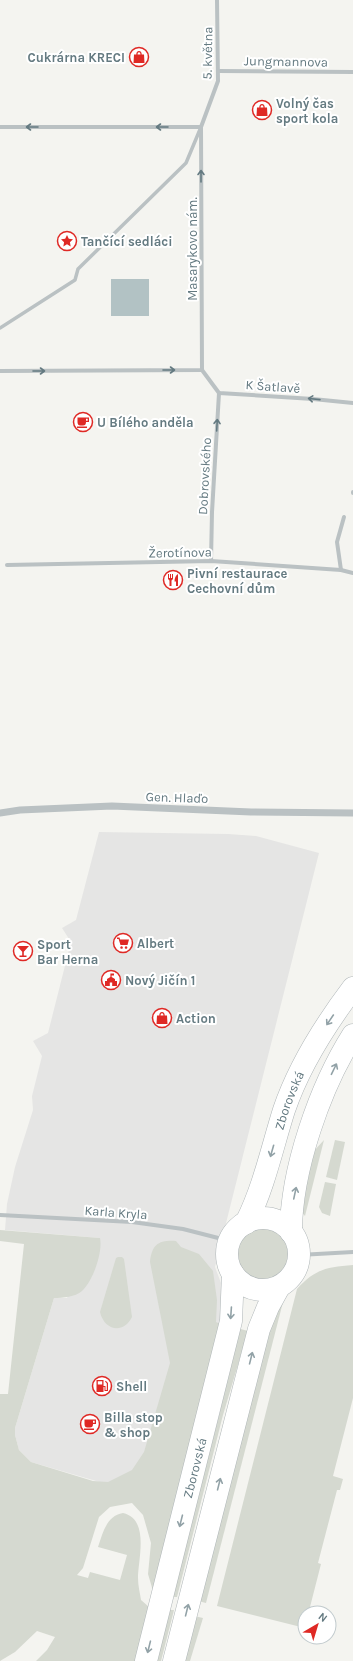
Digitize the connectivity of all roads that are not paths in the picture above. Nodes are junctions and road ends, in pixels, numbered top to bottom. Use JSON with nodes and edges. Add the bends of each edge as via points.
{"nodes":[{"id":1,"x":217,"y":0,"type":"edge"},
{"id":2,"x":218,"y":71,"type":"junction"},
{"id":3,"x":353,"y":72,"type":"edge"},
{"id":4,"x":0,"y":127,"type":"edge"},
{"id":5,"x":201,"y":127,"type":"junction"},
{"id":6,"x":0,"y":328,"type":"edge"},
{"id":7,"x":202,"y":370,"type":"junction"},
{"id":8,"x":0,"y":371,"type":"edge"},
{"id":9,"x":219,"y":392,"type":"junction"},
{"id":10,"x":353,"y":404,"type":"edge"},
{"id":11,"x":344,"y":517,"type":"dead end"},
{"id":12,"x":211,"y":561,"type":"junction"},
{"id":13,"x":7,"y":565,"type":"dead end"},
{"id":14,"x":341,"y":570,"type":"junction"},
{"id":15,"x":353,"y":573,"type":"edge"},
{"id":16,"x":0,"y":813,"type":"edge"},
{"id":17,"x":353,"y":813,"type":"edge"},
{"id":18,"x":353,"y":988,"type":"edge"},
{"id":19,"x":353,"y":1035,"type":"edge"},
{"id":20,"x":0,"y":1215,"type":"edge"},
{"id":21,"x":246,"y":1223,"type":"junction"},
{"id":22,"x":291,"y":1232,"type":"junction"},
{"id":23,"x":230,"y":1241,"type":"junction"},
{"id":24,"x":353,"y":1252,"type":"edge"},
{"id":25,"x":299,"y":1255,"type":"junction"},
{"id":26,"x":233,"y":1274,"type":"junction"},
{"id":27,"x":279,"y":1286,"type":"junction"},
{"id":28,"x":146,"y":1661,"type":"edge"},
{"id":29,"x":174,"y":1661,"type":"edge"}],
"edges":[{"from":1,"to":2,"type":"street","name":"5. května"},
{"from":2,"to":3,"type":"street","name":"Jungmannova"},
{"from":2,"to":5,"type":"street","name":"5. května","via":[[218,81]]},
{"from":5,"to":4,"type":"street","one_way":true},
{"from":5,"to":6,"type":"street","via":[[186,163],[78,269],[75,280]]},
{"from":7,"to":5,"type":"street","name":"Masarykovo nám.","one_way":true},
{"from":8,"to":7,"type":"street","one_way":true},
{"from":7,"to":9,"type":"street"},
{"from":10,"to":9,"type":"street","name":"K Šatlavě","one_way":true},
{"from":12,"to":9,"type":"street","name":"Dobrovského","one_way":true},
{"from":11,"to":14,"type":"street","via":[[337,542]]},
{"from":12,"to":13,"type":"street","name":"Žerotínova"},
{"from":12,"to":14,"type":"street","name":"Žerotínova"},
{"from":14,"to":15,"type":"street","name":"Žerotínova"},
{"from":16,"to":17,"type":"street","name":"Gen. Hlaďo","via":[[112,806]]},
{"from":18,"to":21,"type":"main road","name":"Zborovská","one_way":true,"via":[[320,1035],[299,1075],[285,1109],[261,1190]]},
{"from":22,"to":19,"type":"main road","one_way":true,"via":[[293,1199],[313,1120],[327,1083]]},
{"from":20,"to":23,"type":"street","name":"Karla Kryla","via":[[132,1222],[183,1229]]},
{"from":21,"to":22,"type":"main road","via":[[270,1219],[280,1222]]},
{"from":21,"to":23,"type":"main road","via":[[236,1230]]},
{"from":22,"to":25,"type":"main road","via":[[296,1240]]},
{"from":23,"to":26,"type":"main road","via":[[227,1258]]},
{"from":24,"to":25,"type":"street"},
{"from":25,"to":27,"type":"main road","via":[[292,1276]]},
{"from":26,"to":27,"type":"main road","via":[[241,1283],[252,1288],[268,1290]]},
{"from":26,"to":28,"type":"main road","name":"Zborovská","one_way":true,"via":[[231,1321]]},
{"from":29,"to":27,"type":"main road","one_way":true,"via":[[259,1328]]}]}
